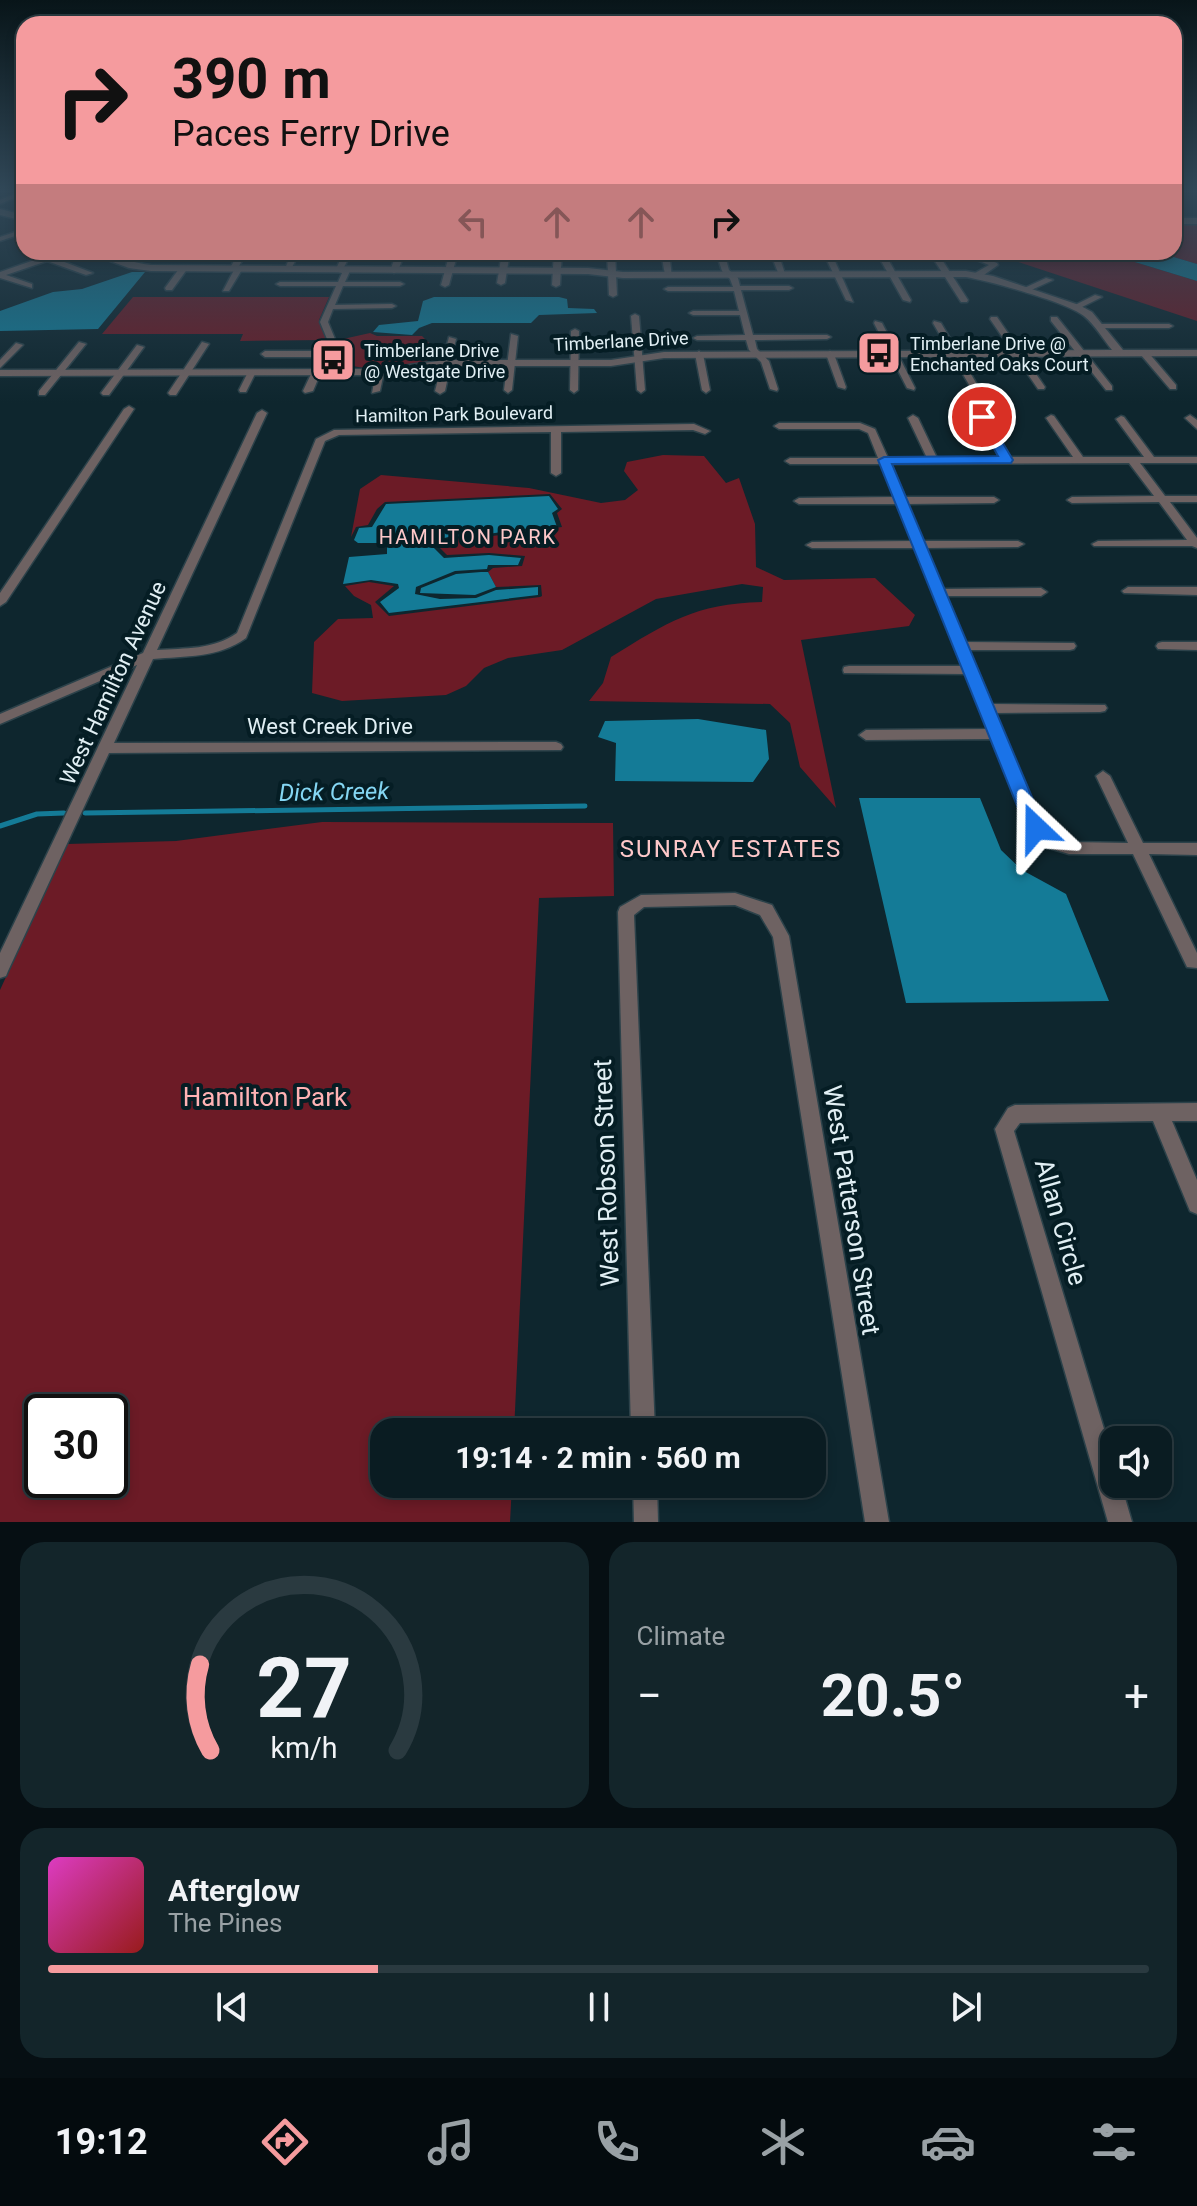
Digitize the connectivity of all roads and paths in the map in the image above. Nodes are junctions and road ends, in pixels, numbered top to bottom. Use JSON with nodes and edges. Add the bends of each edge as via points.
{"nodes":[{"id":1,"x":38,"y":261,"type":"edge"},
{"id":2,"x":55,"y":261,"type":"edge"},
{"id":3,"x":117,"y":261,"type":"edge"},
{"id":4,"x":240,"y":261,"type":"edge"},
{"id":5,"x":291,"y":261,"type":"edge"},
{"id":6,"x":345,"y":261,"type":"edge"},
{"id":7,"x":398,"y":261,"type":"edge"},
{"id":8,"x":452,"y":261,"type":"edge"},
{"id":9,"x":505,"y":261,"type":"edge"},
{"id":10,"x":558,"y":261,"type":"edge"},
{"id":11,"x":611,"y":261,"type":"edge"},
{"id":12,"x":667,"y":261,"type":"edge"},
{"id":13,"x":724,"y":261,"type":"edge"},
{"id":14,"x":778,"y":261,"type":"edge"},
{"id":15,"x":832,"y":261,"type":"edge"},
{"id":16,"x":885,"y":261,"type":"edge"},
{"id":17,"x":939,"y":261,"type":"edge"},
{"id":18,"x":986,"y":261,"type":"edge"},
{"id":19,"x":184,"y":268,"type":"junction"},
{"id":20,"x":237,"y":268,"type":"junction"},
{"id":21,"x":287,"y":269,"type":"junction"},
{"id":22,"x":342,"y":271,"type":"junction"},
{"id":23,"x":394,"y":271,"type":"junction"},
{"id":24,"x":449,"y":271,"type":"junction"},
{"id":25,"x":503,"y":271,"type":"junction"},
{"id":26,"x":557,"y":271,"type":"junction"},
{"id":27,"x":89,"y":273,"type":"dead end"},
{"id":28,"x":0,"y":274,"type":"edge"},
{"id":29,"x":838,"y":274,"type":"junction"},
{"id":30,"x":892,"y":274,"type":"junction"},
{"id":31,"x":947,"y":274,"type":"junction"},
{"id":32,"x":612,"y":275,"type":"junction"},
{"id":33,"x":669,"y":275,"type":"junction"},
{"id":34,"x":730,"y":275,"type":"junction"},
{"id":35,"x":783,"y":275,"type":"junction"},
{"id":36,"x":978,"y":275,"type":"junction"},
{"id":37,"x":1049,"y":280,"type":"dead end"},
{"id":38,"x":501,"y":283,"type":"dead end"},
{"id":39,"x":280,"y":284,"type":"dead end"},
{"id":40,"x":400,"y":284,"type":"dead end"},
{"id":41,"x":340,"y":285,"type":"junction"},
{"id":42,"x":445,"y":285,"type":"dead end"},
{"id":43,"x":556,"y":285,"type":"dead end"},
{"id":44,"x":29,"y":286,"type":"dead end"},
{"id":45,"x":169,"y":288,"type":"dead end"},
{"id":46,"x":737,"y":288,"type":"junction"},
{"id":47,"x":789,"y":288,"type":"dead end"},
{"id":48,"x":226,"y":289,"type":"dead end"},
{"id":49,"x":668,"y":289,"type":"dead end"},
{"id":50,"x":1024,"y":290,"type":"junction"},
{"id":51,"x":613,"y":295,"type":"dead end"},
{"id":52,"x":1098,"y":297,"type":"dead end"},
{"id":53,"x":850,"y":300,"type":"dead end"},
{"id":54,"x":907,"y":300,"type":"dead end"},
{"id":55,"x":964,"y":300,"type":"dead end"},
{"id":56,"x":392,"y":306,"type":"dead end"},
{"id":57,"x":330,"y":307,"type":"junction"},
{"id":58,"x":1075,"y":307,"type":"junction"},
{"id":59,"x":693,"y":313,"type":"dead end"},
{"id":60,"x":743,"y":313,"type":"junction"},
{"id":61,"x":635,"y":316,"type":"dead end"},
{"id":62,"x":994,"y":319,"type":"dead end"},
{"id":63,"x":1054,"y":319,"type":"dead end"},
{"id":64,"x":878,"y":323,"type":"dead end"},
{"id":65,"x":937,"y":323,"type":"dead end"},
{"id":66,"x":1099,"y":326,"type":"junction"},
{"id":67,"x":1169,"y":326,"type":"dead end"},
{"id":68,"x":575,"y":331,"type":"dead end"},
{"id":69,"x":514,"y":336,"type":"dead end"},
{"id":70,"x":827,"y":337,"type":"dead end"},
{"id":71,"x":697,"y":338,"type":"dead end"},
{"id":72,"x":750,"y":338,"type":"junction"},
{"id":73,"x":452,"y":339,"type":"dead end"},
{"id":74,"x":82,"y":344,"type":"dead end"},
{"id":75,"x":205,"y":344,"type":"dead end"},
{"id":76,"x":19,"y":345,"type":"dead end"},
{"id":77,"x":140,"y":347,"type":"dead end"},
{"id":78,"x":955,"y":353,"type":"junction"},
{"id":79,"x":1018,"y":353,"type":"junction"},
{"id":80,"x":1080,"y":353,"type":"junction"},
{"id":81,"x":1120,"y":353,"type":"junction"},
{"id":82,"x":1144,"y":353,"type":"junction"},
{"id":83,"x":1197,"y":353,"type":"edge"},
{"id":84,"x":265,"y":354,"type":"dead end"},
{"id":85,"x":325,"y":354,"type":"junction"},
{"id":86,"x":699,"y":354,"type":"junction"},
{"id":87,"x":759,"y":354,"type":"junction"},
{"id":88,"x":830,"y":354,"type":"junction"},
{"id":89,"x":894,"y":354,"type":"junction"},
{"id":90,"x":638,"y":359,"type":"junction"},
{"id":91,"x":446,"y":363,"type":"junction"},
{"id":92,"x":510,"y":363,"type":"junction"},
{"id":93,"x":574,"y":363,"type":"junction"},
{"id":94,"x":0,"y":365,"type":"edge"},
{"id":95,"x":187,"y":372,"type":"junction"},
{"id":96,"x":252,"y":372,"type":"junction"},
{"id":97,"x":317,"y":372,"type":"junction"},
{"id":98,"x":380,"y":372,"type":"junction"},
{"id":99,"x":0,"y":373,"type":"edge"},
{"id":100,"x":58,"y":373,"type":"junction"},
{"id":101,"x":122,"y":373,"type":"junction"},
{"id":102,"x":842,"y":387,"type":"dead end"},
{"id":103,"x":1041,"y":387,"type":"dead end"},
{"id":104,"x":1173,"y":387,"type":"dead end"},
{"id":105,"x":911,"y":388,"type":"dead end"},
{"id":106,"x":975,"y":388,"type":"dead end"},
{"id":107,"x":1109,"y":388,"type":"dead end"},
{"id":108,"x":774,"y":389,"type":"dead end"},
{"id":109,"x":243,"y":390,"type":"dead end"},
{"id":110,"x":508,"y":390,"type":"dead end"},
{"id":111,"x":574,"y":390,"type":"dead end"},
{"id":112,"x":641,"y":390,"type":"dead end"},
{"id":113,"x":706,"y":390,"type":"dead end"},
{"id":114,"x":308,"y":391,"type":"dead end"},
{"id":115,"x":375,"y":391,"type":"dead end"},
{"id":116,"x":440,"y":391,"type":"dead end"},
{"id":117,"x":42,"y":393,"type":"dead end"},
{"id":118,"x":106,"y":393,"type":"dead end"},
{"id":119,"x":173,"y":393,"type":"dead end"},
{"id":120,"x":129,"y":409,"type":"dead end"},
{"id":121,"x":262,"y":413,"type":"dead end"},
{"id":122,"x":982,"y":417,"type":"dead end"},
{"id":123,"x":913,"y":418,"type":"dead end"},
{"id":124,"x":1051,"y":418,"type":"dead end"},
{"id":125,"x":1121,"y":419,"type":"dead end"},
{"id":126,"x":779,"y":426,"type":"dead end"},
{"id":127,"x":556,"y":428,"type":"junction"},
{"id":128,"x":705,"y":431,"type":"dead end"},
{"id":129,"x":884,"y":460,"type":"junction"},
{"id":130,"x":933,"y":460,"type":"junction"},
{"id":131,"x":1006,"y":460,"type":"junction"},
{"id":132,"x":1080,"y":460,"type":"junction"},
{"id":133,"x":1132,"y":460,"type":"junction"},
{"id":134,"x":1151,"y":460,"type":"junction"},
{"id":135,"x":1197,"y":460,"type":"edge"},
{"id":136,"x":790,"y":461,"type":"dead end"},
{"id":137,"x":556,"y":473,"type":"dead end"},
{"id":138,"x":1197,"y":499,"type":"edge"},
{"id":139,"x":994,"y":500,"type":"dead end"},
{"id":140,"x":1072,"y":500,"type":"dead end"},
{"id":141,"x":1163,"y":500,"type":"junction"},
{"id":142,"x":799,"y":501,"type":"dead end"},
{"id":143,"x":901,"y":501,"type":"junction"},
{"id":144,"x":919,"y":544,"type":"junction"},
{"id":145,"x":1018,"y":544,"type":"dead end"},
{"id":146,"x":1098,"y":544,"type":"dead end"},
{"id":147,"x":1196,"y":544,"type":"edge"},
{"id":148,"x":812,"y":545,"type":"dead end"},
{"id":149,"x":1128,"y":591,"type":"dead end"},
{"id":150,"x":1197,"y":591,"type":"edge"},
{"id":151,"x":1041,"y":592,"type":"dead end"},
{"id":152,"x":939,"y":593,"type":"junction"},
{"id":153,"x":0,"y":602,"type":"edge"},
{"id":154,"x":961,"y":646,"type":"junction"},
{"id":155,"x":1070,"y":646,"type":"dead end"},
{"id":156,"x":1162,"y":646,"type":"dead end"},
{"id":157,"x":1197,"y":646,"type":"edge"},
{"id":158,"x":149,"y":655,"type":"junction"},
{"id":159,"x":849,"y":670,"type":"dead end"},
{"id":160,"x":971,"y":670,"type":"junction"},
{"id":161,"x":1100,"y":708,"type":"dead end"},
{"id":162,"x":987,"y":709,"type":"junction"},
{"id":163,"x":0,"y":719,"type":"edge"},
{"id":164,"x":997,"y":734,"type":"junction"},
{"id":165,"x":866,"y":735,"type":"dead end"},
{"id":166,"x":556,"y":747,"type":"dead end"},
{"id":167,"x":105,"y":748,"type":"junction"},
{"id":168,"x":1103,"y":776,"type":"dead end"},
{"id":169,"x":1138,"y":849,"type":"junction"},
{"id":170,"x":1197,"y":849,"type":"edge"},
{"id":171,"x":766,"y":910,"type":"joint"},
{"id":172,"x":1193,"y":962,"type":"dead end"},
{"id":173,"x":0,"y":971,"type":"edge"},
{"id":174,"x":1197,"y":1112,"type":"edge"},
{"id":175,"x":1159,"y":1113,"type":"junction"},
{"id":176,"x":1197,"y":1204,"type":"edge"},
{"id":177,"x":643,"y":1418,"type":"edge"},
{"id":178,"x":645,"y":1498,"type":"edge"},
{"id":179,"x":646,"y":1522,"type":"edge"},
{"id":180,"x":877,"y":1522,"type":"edge"},
{"id":181,"x":1120,"y":1522,"type":"edge"}],
"edges":[{"from":1,"to":28,"type":"street"},
{"from":2,"to":27,"type":"street"},
{"from":3,"to":19,"type":"street"},
{"from":4,"to":20,"type":"street"},
{"from":5,"to":21,"type":"street"},
{"from":6,"to":22,"type":"street"},
{"from":7,"to":23,"type":"street"},
{"from":8,"to":24,"type":"street"},
{"from":9,"to":25,"type":"street"},
{"from":10,"to":26,"type":"street"},
{"from":11,"to":32,"type":"street"},
{"from":12,"to":33,"type":"street"},
{"from":13,"to":34,"type":"street"},
{"from":14,"to":35,"type":"street"},
{"from":15,"to":29,"type":"street"},
{"from":16,"to":30,"type":"street"},
{"from":17,"to":31,"type":"street"},
{"from":18,"to":36,"type":"street","via":[[994,265]]},
{"from":19,"to":20,"type":"street"},
{"from":19,"to":45,"type":"street"},
{"from":20,"to":21,"type":"street"},
{"from":20,"to":48,"type":"street"},
{"from":21,"to":22,"type":"street"},
{"from":22,"to":23,"type":"street"},
{"from":22,"to":41,"type":"street"},
{"from":23,"to":24,"type":"street"},
{"from":24,"to":25,"type":"street"},
{"from":24,"to":42,"type":"street"},
{"from":25,"to":26,"type":"street"},
{"from":25,"to":38,"type":"street"},
{"from":26,"to":32,"type":"street"},
{"from":26,"to":43,"type":"street"},
{"from":28,"to":44,"type":"street"},
{"from":29,"to":30,"type":"street"},
{"from":29,"to":35,"type":"street"},
{"from":29,"to":53,"type":"street"},
{"from":30,"to":31,"type":"street"},
{"from":30,"to":54,"type":"street"},
{"from":31,"to":36,"type":"street"},
{"from":31,"to":55,"type":"street"},
{"from":32,"to":33,"type":"street"},
{"from":32,"to":51,"type":"street"},
{"from":33,"to":34,"type":"street"},
{"from":34,"to":35,"type":"street"},
{"from":34,"to":46,"type":"street"},
{"from":36,"to":50,"type":"street"},
{"from":37,"to":50,"type":"street"},
{"from":39,"to":41,"type":"street"},
{"from":40,"to":41,"type":"street"},
{"from":41,"to":57,"type":"street"},
{"from":46,"to":47,"type":"street"},
{"from":46,"to":49,"type":"street"},
{"from":46,"to":60,"type":"street"},
{"from":50,"to":58,"type":"street"},
{"from":52,"to":58,"type":"street"},
{"from":56,"to":57,"type":"street"},
{"from":57,"to":85,"type":"street","via":[[324,322],[331,339]]},
{"from":58,"to":66,"type":"street"},
{"from":59,"to":60,"type":"street"},
{"from":60,"to":72,"type":"street"},
{"from":61,"to":90,"type":"street"},
{"from":62,"to":79,"type":"street"},
{"from":63,"to":80,"type":"street"},
{"from":64,"to":89,"type":"street"},
{"from":65,"to":78,"type":"street"},
{"from":66,"to":67,"type":"street"},
{"from":66,"to":81,"type":"street"},
{"from":68,"to":93,"type":"street"},
{"from":69,"to":92,"type":"street"},
{"from":70,"to":72,"type":"street"},
{"from":71,"to":72,"type":"street"},
{"from":72,"to":87,"type":"street"},
{"from":73,"to":91,"type":"street"},
{"from":74,"to":100,"type":"street"},
{"from":75,"to":95,"type":"street"},
{"from":76,"to":94,"type":"street"},
{"from":77,"to":101,"type":"street"},
{"from":78,"to":79,"type":"street","name":"Timberlane Drive"},
{"from":78,"to":89,"type":"street","name":"Timberlane Drive"},
{"from":78,"to":106,"type":"street"},
{"from":79,"to":80,"type":"street","name":"Timberlane Drive"},
{"from":79,"to":103,"type":"street"},
{"from":80,"to":81,"type":"street","name":"Timberlane Drive"},
{"from":80,"to":107,"type":"street"},
{"from":81,"to":82,"type":"street","name":"Timberlane Drive"},
{"from":82,"to":83,"type":"street","name":"Timberlane Drive"},
{"from":82,"to":104,"type":"street"},
{"from":84,"to":85,"type":"street"},
{"from":85,"to":97,"type":"street"},
{"from":86,"to":87,"type":"street","name":"Timberlane Drive"},
{"from":86,"to":90,"type":"street","name":"Timberlane Drive"},
{"from":86,"to":113,"type":"street"},
{"from":87,"to":88,"type":"street","name":"Timberlane Drive"},
{"from":87,"to":108,"type":"street"},
{"from":88,"to":89,"type":"street","name":"Timberlane Drive"},
{"from":88,"to":102,"type":"street"},
{"from":89,"to":105,"type":"street"},
{"from":90,"to":93,"type":"street","name":"Timberlane Drive"},
{"from":90,"to":112,"type":"street"},
{"from":91,"to":92,"type":"street","name":"Timberlane Drive"},
{"from":91,"to":98,"type":"street","name":"Timberlane Drive"},
{"from":91,"to":116,"type":"street"},
{"from":92,"to":93,"type":"street","name":"Timberlane Drive"},
{"from":92,"to":110,"type":"street"},
{"from":93,"to":111,"type":"street"},
{"from":95,"to":96,"type":"street","name":"Timberlane Drive"},
{"from":95,"to":101,"type":"street","name":"Timberlane Drive"},
{"from":95,"to":119,"type":"street"},
{"from":96,"to":97,"type":"street","name":"Timberlane Drive"},
{"from":96,"to":109,"type":"street"},
{"from":97,"to":98,"type":"street","name":"Timberlane Drive"},
{"from":97,"to":114,"type":"street"},
{"from":98,"to":115,"type":"street"},
{"from":99,"to":100,"type":"street","name":"Timberlane Drive"},
{"from":100,"to":101,"type":"street","name":"Timberlane Drive"},
{"from":100,"to":117,"type":"street"},
{"from":101,"to":118,"type":"street"},
{"from":120,"to":153,"type":"street"},
{"from":121,"to":158,"type":"street","name":"West Hamilton Avenue"},
{"from":122,"to":131,"type":"street"},
{"from":123,"to":130,"type":"street"},
{"from":124,"to":132,"type":"street"},
{"from":125,"to":134,"type":"street"},
{"from":126,"to":129,"type":"street","via":[[860,426],[872,431]]},
{"from":127,"to":128,"type":"street","name":"Hamilton Park Boulevard"},
{"from":127,"to":137,"type":"street"},
{"from":127,"to":158,"type":"street","name":"Hamilton Park Boulevard","via":[[358,430],[321,439],[242,635],[211,650]]},
{"from":129,"to":130,"type":"street"},
{"from":129,"to":136,"type":"street"},
{"from":129,"to":143,"type":"street"},
{"from":130,"to":131,"type":"street"},
{"from":131,"to":132,"type":"street"},
{"from":132,"to":133,"type":"street"},
{"from":133,"to":134,"type":"street"},
{"from":133,"to":141,"type":"street"},
{"from":134,"to":135,"type":"street"},
{"from":138,"to":141,"type":"street"},
{"from":139,"to":143,"type":"street"},
{"from":140,"to":141,"type":"street"},
{"from":141,"to":147,"type":"street"},
{"from":142,"to":143,"type":"street"},
{"from":143,"to":144,"type":"street"},
{"from":144,"to":145,"type":"street"},
{"from":144,"to":148,"type":"street"},
{"from":144,"to":152,"type":"street"},
{"from":146,"to":147,"type":"street"},
{"from":149,"to":150,"type":"street"},
{"from":151,"to":152,"type":"street"},
{"from":152,"to":154,"type":"street"},
{"from":154,"to":155,"type":"street"},
{"from":154,"to":160,"type":"street"},
{"from":156,"to":157,"type":"street"},
{"from":158,"to":163,"type":"street"},
{"from":158,"to":167,"type":"street","name":"West Hamilton Avenue"},
{"from":159,"to":160,"type":"street"},
{"from":160,"to":162,"type":"street"},
{"from":161,"to":162,"type":"street"},
{"from":162,"to":164,"type":"street"},
{"from":164,"to":165,"type":"street"},
{"from":164,"to":169,"type":"street","via":[[1043,837],[1069,848]]},
{"from":166,"to":167,"type":"street","name":"West Creek Drive"},
{"from":167,"to":173,"type":"street","name":"West Hamilton Avenue"},
{"from":168,"to":169,"type":"street"},
{"from":169,"to":170,"type":"street"},
{"from":169,"to":172,"type":"street"},
{"from":171,"to":177,"type":"street","name":"West Robson Street","via":[[735,899],[641,901],[626,912]]},
{"from":171,"to":180,"type":"street","name":"West Patterson Street","via":[[781,936]]},
{"from":174,"to":175,"type":"street","name":"Allan Circle"},
{"from":175,"to":176,"type":"street"},
{"from":175,"to":181,"type":"street","name":"Allan Circle","via":[[1015,1114],[1004,1129]]},
{"from":178,"to":179,"type":"street"}]}
